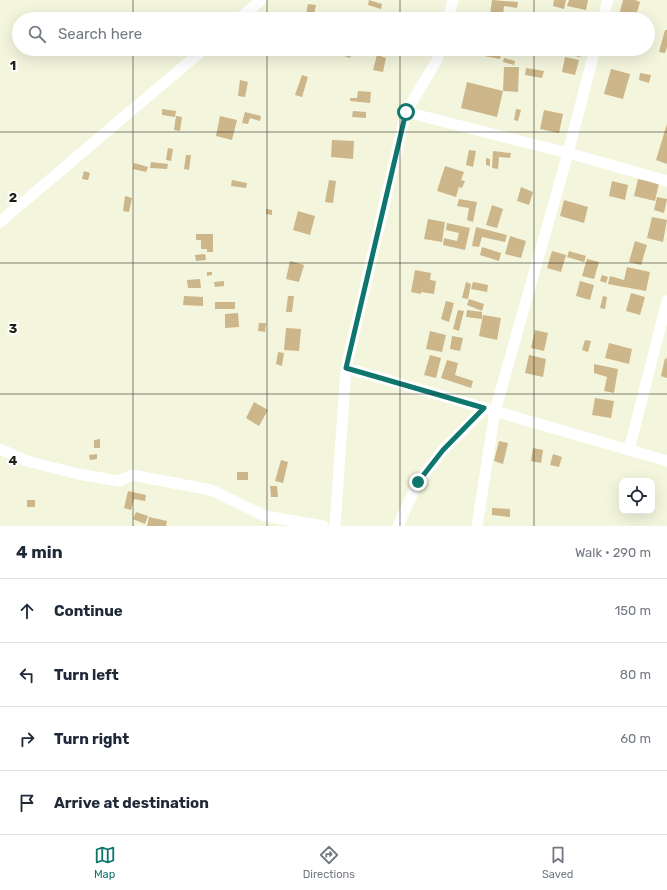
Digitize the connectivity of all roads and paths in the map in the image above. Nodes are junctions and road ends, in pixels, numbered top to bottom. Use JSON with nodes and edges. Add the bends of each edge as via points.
{"nodes":[{"id":1,"x":261,"y":0,"type":"edge"},
{"id":2,"x":453,"y":0,"type":"edge"},
{"id":3,"x":608,"y":0,"type":"edge"},
{"id":4,"x":247,"y":12,"type":"edge"},
{"id":5,"x":450,"y":12,"type":"edge"},
{"id":6,"x":605,"y":12,"type":"edge"},
{"id":7,"x":196,"y":56,"type":"edge"},
{"id":8,"x":438,"y":56,"type":"edge"},
{"id":9,"x":593,"y":56,"type":"edge"},
{"id":10,"x":406,"y":112,"type":"junction"},
{"id":11,"x":568,"y":153,"type":"junction"},
{"id":12,"x":667,"y":181,"type":"edge"},
{"id":13,"x":0,"y":222,"type":"edge"},
{"id":14,"x":667,"y":301,"type":"edge"},
{"id":15,"x":346,"y":368,"type":"junction"},
{"id":16,"x":490,"y":409,"type":"junction"},
{"id":17,"x":0,"y":448,"type":"edge"},
{"id":18,"x":630,"y":450,"type":"junction"},
{"id":19,"x":667,"y":461,"type":"edge"},
{"id":20,"x":323,"y":526,"type":"edge"},
{"id":21,"x":335,"y":526,"type":"edge"},
{"id":22,"x":398,"y":526,"type":"edge"},
{"id":23,"x":477,"y":526,"type":"edge"}],
"edges":[{"from":1,"to":4,"type":"street"},
{"from":2,"to":5,"type":"street"},
{"from":3,"to":6,"type":"street"},
{"from":7,"to":13,"type":"street"},
{"from":8,"to":10,"type":"street"},
{"from":9,"to":11,"type":"street"},
{"from":10,"to":11,"type":"street"},
{"from":10,"to":15,"type":"street"},
{"from":11,"to":12,"type":"street"},
{"from":11,"to":16,"type":"street"},
{"from":14,"to":18,"type":"street"},
{"from":15,"to":16,"type":"street"},
{"from":15,"to":21,"type":"street"},
{"from":16,"to":18,"type":"street"},
{"from":16,"to":22,"type":"street","via":[[443,450],[418,482]]},
{"from":16,"to":23,"type":"street"},
{"from":17,"to":20,"type":"street","via":[[27,461],[78,474],[120,480],[132,475],[211,490],[265,516]]},
{"from":18,"to":19,"type":"street"}]}
